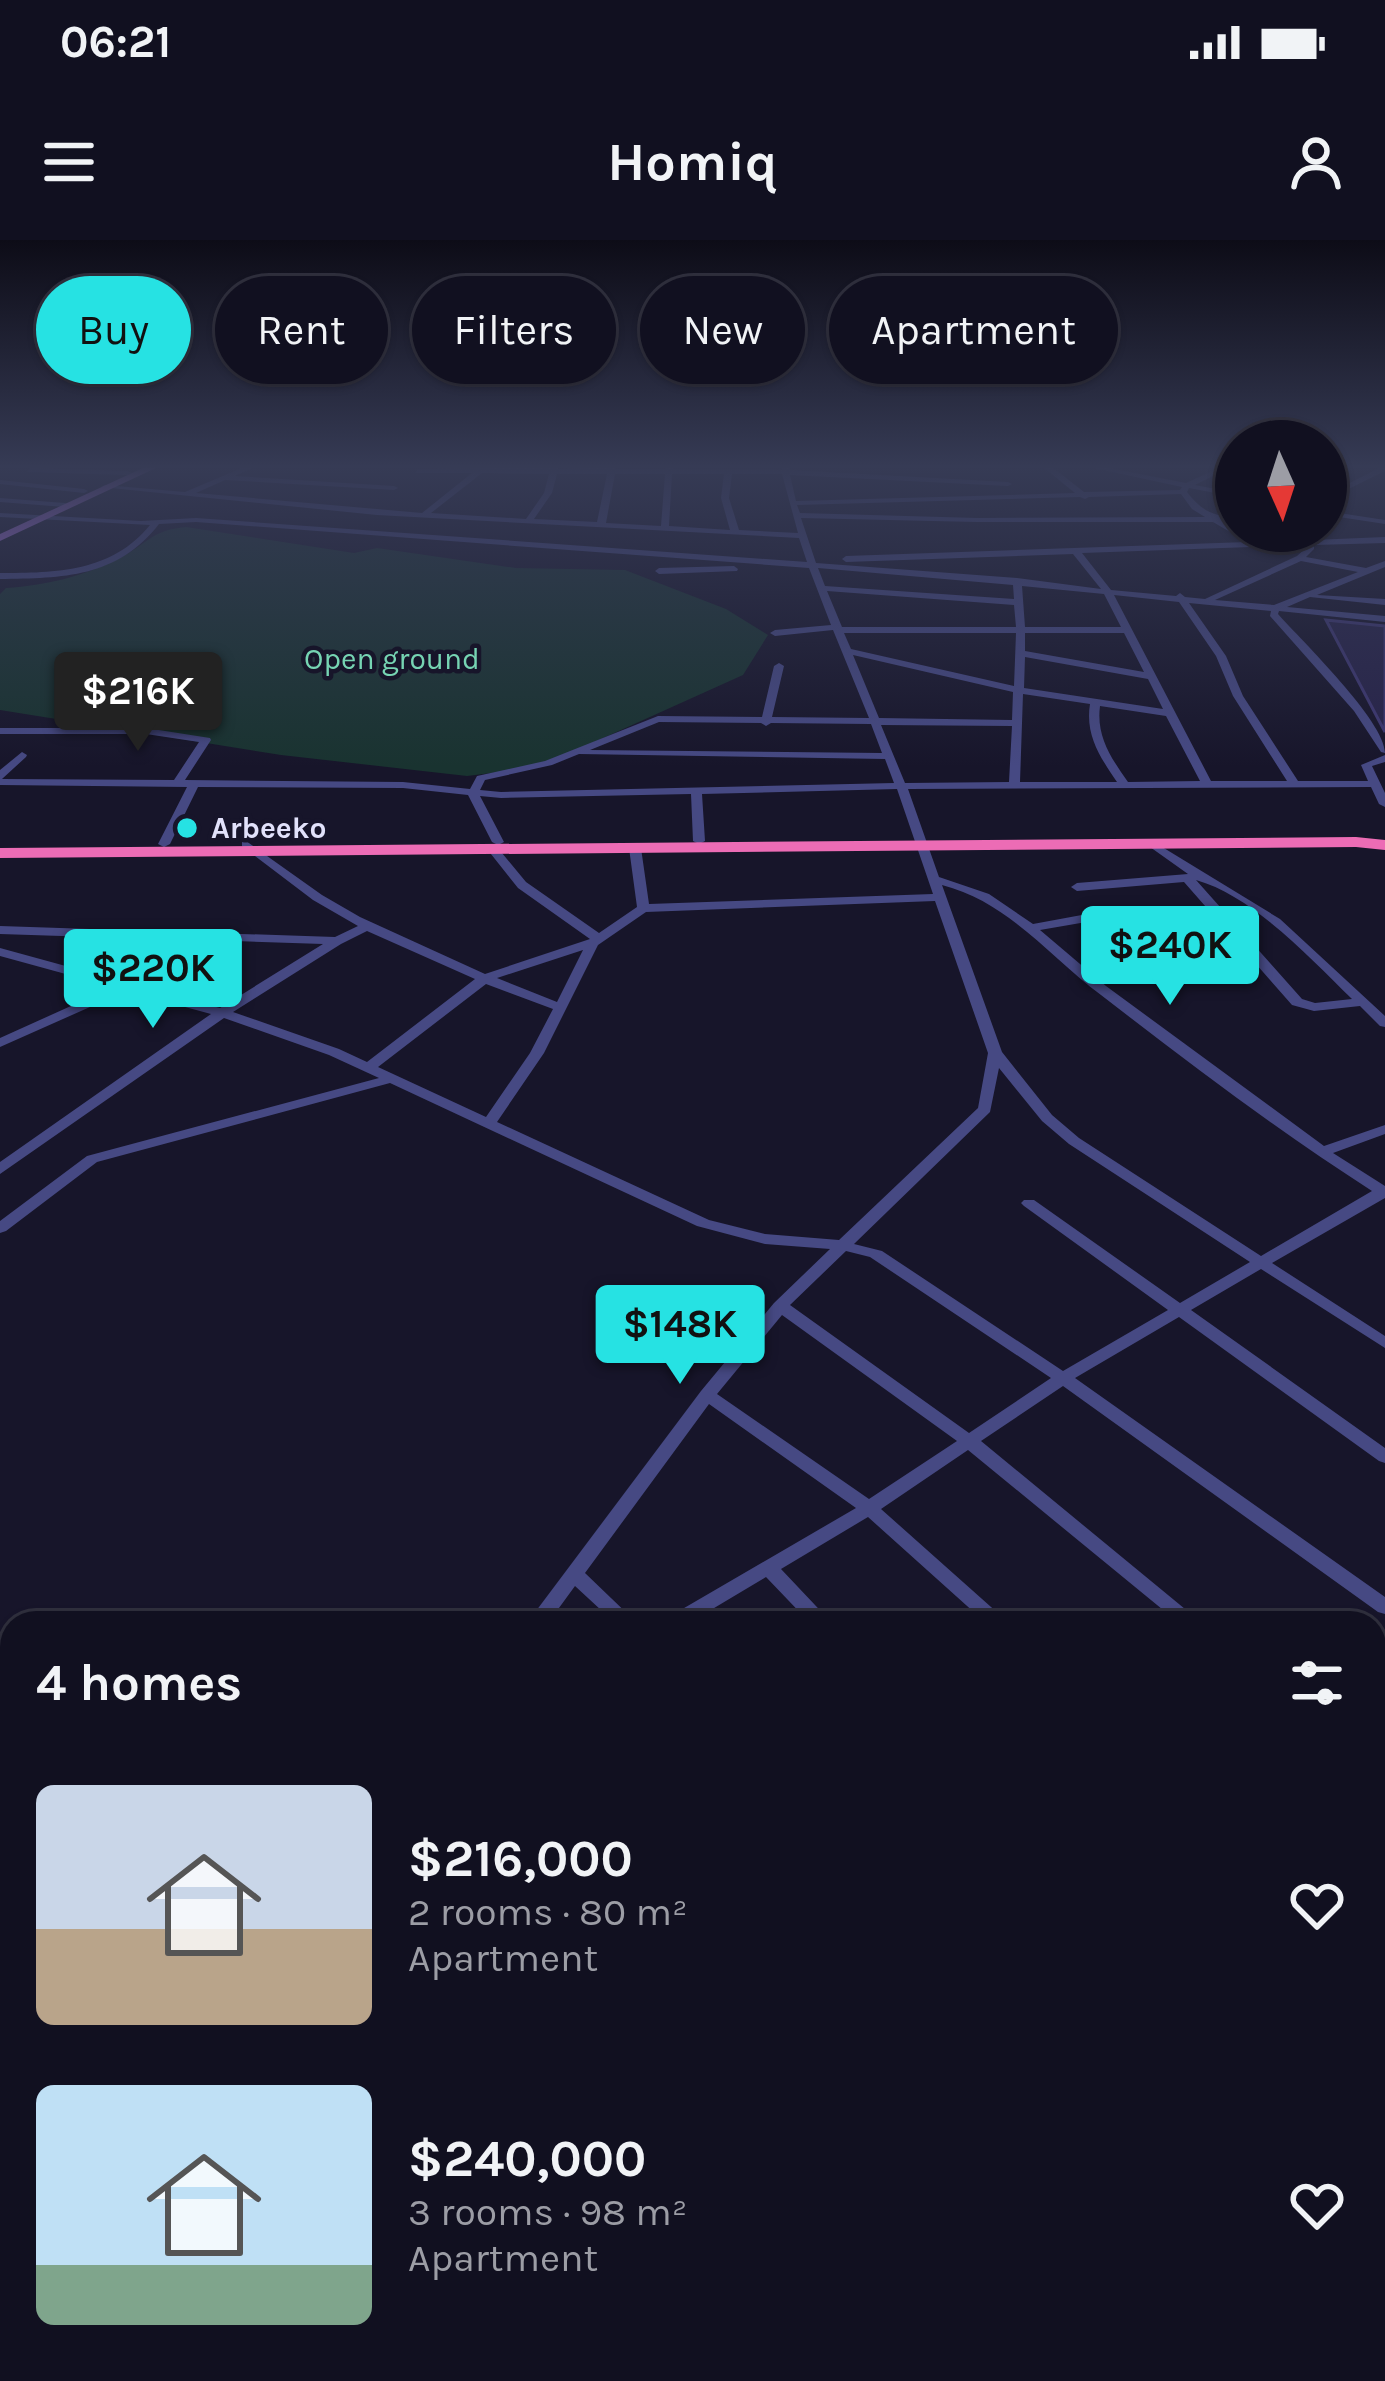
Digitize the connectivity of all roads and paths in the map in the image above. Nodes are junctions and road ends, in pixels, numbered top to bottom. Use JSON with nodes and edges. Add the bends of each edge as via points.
{"nodes":[{"id":1,"x":95,"y":567,"type":"edge"},
{"id":2,"x":756,"y":567,"type":"edge"},
{"id":3,"x":813,"y":567,"type":"edge"},
{"id":4,"x":846,"y":567,"type":"edge"},
{"id":5,"x":1024,"y":567,"type":"edge"},
{"id":6,"x":1088,"y":567,"type":"edge"},
{"id":7,"x":1280,"y":567,"type":"edge"},
{"id":8,"x":1347,"y":567,"type":"edge"},
{"id":9,"x":1385,"y":569,"type":"edge"},
{"id":10,"x":1369,"y":571,"type":"junction"},
{"id":11,"x":659,"y":572,"type":"dead end"},
{"id":12,"x":0,"y":576,"type":"edge"},
{"id":13,"x":1021,"y":582,"type":"junction"},
{"id":14,"x":821,"y":588,"type":"junction"},
{"id":15,"x":1106,"y":589,"type":"junction"},
{"id":16,"x":1180,"y":596,"type":"junction"},
{"id":17,"x":1306,"y":597,"type":"junction"},
{"id":18,"x":1208,"y":599,"type":"junction"},
{"id":19,"x":1017,"y":602,"type":"junction"},
{"id":20,"x":1385,"y":602,"type":"edge"},
{"id":21,"x":1278,"y":607,"type":"junction"},
{"id":22,"x":1385,"y":619,"type":"edge"},
{"id":23,"x":838,"y":629,"type":"junction"},
{"id":24,"x":1129,"y":630,"type":"junction"},
{"id":25,"x":1020,"y":632,"type":"junction"},
{"id":26,"x":775,"y":633,"type":"dead end"},
{"id":27,"x":847,"y":652,"type":"junction"},
{"id":28,"x":1020,"y":652,"type":"junction"},
{"id":29,"x":779,"y":667,"type":"dead end"},
{"id":30,"x":1149,"y":676,"type":"junction"},
{"id":31,"x":1018,"y":690,"type":"junction"},
{"id":32,"x":1095,"y":704,"type":"junction"},
{"id":33,"x":1169,"y":713,"type":"junction"},
{"id":34,"x":1016,"y":722,"type":"junction"},
{"id":35,"x":766,"y":723,"type":"junction"},
{"id":36,"x":876,"y":724,"type":"junction"},
{"id":37,"x":0,"y":731,"type":"edge"},
{"id":38,"x":578,"y":753,"type":"junction"},
{"id":39,"x":22,"y":755,"type":"dead end"},
{"id":40,"x":889,"y":756,"type":"junction"},
{"id":41,"x":1384,"y":760,"type":"edge"},
{"id":42,"x":0,"y":778,"type":"edge"},
{"id":43,"x":1375,"y":784,"type":"junction"},
{"id":44,"x":176,"y":785,"type":"junction"},
{"id":45,"x":1295,"y":785,"type":"junction"},
{"id":46,"x":193,"y":786,"type":"junction"},
{"id":47,"x":901,"y":786,"type":"junction"},
{"id":48,"x":1014,"y":786,"type":"junction"},
{"id":49,"x":1126,"y":786,"type":"junction"},
{"id":50,"x":1208,"y":786,"type":"junction"},
{"id":51,"x":696,"y":792,"type":"junction"},
{"id":52,"x":473,"y":793,"type":"junction"},
{"id":53,"x":1385,"y":804,"type":"edge"},
{"id":54,"x":1384,"y":836,"type":"edge"},
{"id":55,"x":698,"y":841,"type":"junction"},
{"id":56,"x":920,"y":842,"type":"junction"},
{"id":57,"x":164,"y":844,"type":"junction"},
{"id":58,"x":495,"y":845,"type":"junction"},
{"id":59,"x":1154,"y":845,"type":"junction"},
{"id":60,"x":250,"y":847,"type":"junction"},
{"id":61,"x":635,"y":848,"type":"junction"},
{"id":62,"x":0,"y":849,"type":"edge"},
{"id":63,"x":1191,"y":878,"type":"junction"},
{"id":64,"x":935,"y":880,"type":"junction"},
{"id":65,"x":1077,"y":887,"type":"dead end"},
{"id":66,"x":941,"y":897,"type":"junction"},
{"id":67,"x":643,"y":908,"type":"junction"},
{"id":68,"x":1118,"y":920,"type":"dead end"},
{"id":69,"x":369,"y":926,"type":"junction"},
{"id":70,"x":1029,"y":928,"type":"junction"},
{"id":71,"x":0,"y":930,"type":"edge"},
{"id":72,"x":236,"y":937,"type":"junction"},
{"id":73,"x":595,"y":940,"type":"junction"},
{"id":74,"x":338,"y":941,"type":"junction"},
{"id":75,"x":0,"y":952,"type":"edge"},
{"id":76,"x":484,"y":978,"type":"junction"},
{"id":77,"x":132,"y":987,"type":"junction"},
{"id":78,"x":1362,"y":1002,"type":"junction"},
{"id":79,"x":561,"y":1008,"type":"junction"},
{"id":80,"x":222,"y":1012,"type":"junction"},
{"id":81,"x":1385,"y":1023,"type":"edge"},
{"id":82,"x":0,"y":1042,"type":"edge"},
{"id":83,"x":995,"y":1053,"type":"junction"},
{"id":84,"x":368,"y":1068,"type":"junction"},
{"id":85,"x":392,"y":1079,"type":"junction"},
{"id":86,"x":488,"y":1124,"type":"junction"},
{"id":87,"x":1385,"y":1130,"type":"edge"},
{"id":88,"x":1321,"y":1152,"type":"junction"},
{"id":89,"x":0,"y":1169,"type":"edge"},
{"id":90,"x":1384,"y":1192,"type":"edge"},
{"id":91,"x":1029,"y":1203,"type":"dead end"},
{"id":92,"x":0,"y":1228,"type":"edge"},
{"id":93,"x":839,"y":1245,"type":"junction"},
{"id":94,"x":1260,"y":1264,"type":"junction"},
{"id":95,"x":780,"y":1306,"type":"junction"},
{"id":96,"x":1178,"y":1311,"type":"junction"},
{"id":97,"x":1385,"y":1343,"type":"edge"},
{"id":98,"x":1063,"y":1378,"type":"junction"},
{"id":99,"x":707,"y":1395,"type":"junction"},
{"id":100,"x":969,"y":1441,"type":"junction"},
{"id":101,"x":1385,"y":1457,"type":"edge"},
{"id":102,"x":869,"y":1508,"type":"junction"},
{"id":103,"x":768,"y":1567,"type":"junction"},
{"id":104,"x":573,"y":1573,"type":"junction"},
{"id":105,"x":1385,"y":1607,"type":"edge"},
{"id":106,"x":546,"y":1611,"type":"edge"},
{"id":107,"x":614,"y":1611,"type":"edge"},
{"id":108,"x":694,"y":1611,"type":"edge"},
{"id":109,"x":810,"y":1611,"type":"edge"},
{"id":110,"x":985,"y":1611,"type":"edge"},
{"id":111,"x":1177,"y":1611,"type":"edge"}],
"edges":[{"from":1,"to":12,"type":"street"},
{"from":2,"to":11,"type":"street"},
{"from":3,"to":14,"type":"street"},
{"from":4,"to":13,"type":"street"},
{"from":5,"to":13,"type":"street"},
{"from":6,"to":15,"type":"street"},
{"from":7,"to":18,"type":"street"},
{"from":8,"to":10,"type":"street"},
{"from":9,"to":10,"type":"street"},
{"from":10,"to":17,"type":"street"},
{"from":13,"to":15,"type":"street"},
{"from":13,"to":19,"type":"street"},
{"from":14,"to":19,"type":"street"},
{"from":14,"to":23,"type":"street"},
{"from":15,"to":16,"type":"street"},
{"from":15,"to":24,"type":"street"},
{"from":16,"to":18,"type":"street"},
{"from":16,"to":45,"type":"street"},
{"from":17,"to":20,"type":"street"},
{"from":17,"to":21,"type":"street"},
{"from":18,"to":21,"type":"street"},
{"from":19,"to":25,"type":"street"},
{"from":21,"to":22,"type":"street"},
{"from":21,"to":41,"type":"street","via":[[1273,614],[1284,630],[1358,709]]},
{"from":23,"to":25,"type":"street"},
{"from":23,"to":26,"type":"street"},
{"from":23,"to":27,"type":"street"},
{"from":24,"to":25,"type":"street"},
{"from":24,"to":30,"type":"street"},
{"from":25,"to":28,"type":"street"},
{"from":27,"to":31,"type":"street"},
{"from":27,"to":36,"type":"street"},
{"from":28,"to":30,"type":"street"},
{"from":28,"to":31,"type":"street"},
{"from":29,"to":35,"type":"street"},
{"from":30,"to":33,"type":"street"},
{"from":31,"to":32,"type":"street"},
{"from":31,"to":34,"type":"street"},
{"from":32,"to":33,"type":"street"},
{"from":32,"to":49,"type":"street","via":[[1094,731]]},
{"from":33,"to":50,"type":"street"},
{"from":34,"to":36,"type":"street"},
{"from":34,"to":48,"type":"street"},
{"from":35,"to":36,"type":"street"},
{"from":35,"to":38,"type":"street","via":[[658,719]]},
{"from":36,"to":40,"type":"street"},
{"from":37,"to":44,"type":"street","via":[[146,731],[206,740]]},
{"from":38,"to":40,"type":"street"},
{"from":38,"to":52,"type":"street","via":[[489,773]]},
{"from":39,"to":42,"type":"street"},
{"from":40,"to":47,"type":"street"},
{"from":41,"to":43,"type":"street","via":[[1366,763]]},
{"from":42,"to":44,"type":"street"},
{"from":43,"to":45,"type":"street"},
{"from":43,"to":53,"type":"street"},
{"from":44,"to":46,"type":"street"},
{"from":45,"to":50,"type":"street"},
{"from":46,"to":52,"type":"street","via":[[403,785]]},
{"from":46,"to":57,"type":"street"},
{"from":47,"to":48,"type":"street"},
{"from":47,"to":51,"type":"street"},
{"from":47,"to":56,"type":"street"},
{"from":48,"to":49,"type":"street"},
{"from":49,"to":50,"type":"street"},
{"from":51,"to":52,"type":"street"},
{"from":51,"to":55,"type":"street"},
{"from":52,"to":58,"type":"street"},
{"from":54,"to":56,"type":"highway"},
{"from":54,"to":59,"type":"highway"},
{"from":55,"to":56,"type":"highway"},
{"from":55,"to":58,"type":"highway"},
{"from":56,"to":59,"type":"highway"},
{"from":56,"to":61,"type":"highway"},
{"from":56,"to":64,"type":"street"},
{"from":57,"to":60,"type":"highway"},
{"from":57,"to":62,"type":"highway"},
{"from":58,"to":60,"type":"highway"},
{"from":58,"to":61,"type":"highway"},
{"from":58,"to":73,"type":"street","via":[[522,885]]},
{"from":59,"to":63,"type":"street"},
{"from":60,"to":62,"type":"highway"},
{"from":60,"to":69,"type":"street"},
{"from":61,"to":67,"type":"street"},
{"from":63,"to":65,"type":"street"},
{"from":63,"to":78,"type":"street","via":[[1257,908]]},
{"from":63,"to":78,"type":"street","via":[[1297,1002]]},
{"from":64,"to":66,"type":"street"},
{"from":64,"to":70,"type":"street","via":[[977,889]]},
{"from":66,"to":67,"type":"street"},
{"from":66,"to":83,"type":"street"},
{"from":67,"to":73,"type":"street"},
{"from":68,"to":70,"type":"street"},
{"from":69,"to":74,"type":"street"},
{"from":69,"to":76,"type":"street"},
{"from":70,"to":88,"type":"street"},
{"from":71,"to":72,"type":"street"},
{"from":72,"to":74,"type":"street"},
{"from":72,"to":77,"type":"street"},
{"from":73,"to":76,"type":"street"},
{"from":73,"to":79,"type":"street"},
{"from":74,"to":80,"type":"street"},
{"from":75,"to":77,"type":"street"},
{"from":76,"to":79,"type":"street"},
{"from":76,"to":84,"type":"street"},
{"from":77,"to":80,"type":"street"},
{"from":77,"to":82,"type":"street"},
{"from":78,"to":81,"type":"street"},
{"from":79,"to":86,"type":"street"},
{"from":80,"to":84,"type":"street"},
{"from":80,"to":89,"type":"street"},
{"from":83,"to":93,"type":"street","via":[[985,1109]]},
{"from":83,"to":94,"type":"street","via":[[1074,1141]]},
{"from":84,"to":85,"type":"street"},
{"from":85,"to":86,"type":"street"},
{"from":85,"to":92,"type":"street","via":[[92,1159]]},
{"from":86,"to":93,"type":"street","via":[[703,1223]]},
{"from":87,"to":88,"type":"street"},
{"from":88,"to":90,"type":"street"},
{"from":90,"to":94,"type":"street"},
{"from":91,"to":96,"type":"street"},
{"from":93,"to":95,"type":"street"},
{"from":93,"to":98,"type":"street","via":[[876,1254]]},
{"from":94,"to":96,"type":"street"},
{"from":94,"to":97,"type":"street"},
{"from":95,"to":99,"type":"street"},
{"from":95,"to":100,"type":"street"},
{"from":96,"to":98,"type":"street"},
{"from":96,"to":101,"type":"street"},
{"from":98,"to":100,"type":"street"},
{"from":98,"to":105,"type":"street"},
{"from":99,"to":102,"type":"street"},
{"from":99,"to":104,"type":"street"},
{"from":100,"to":102,"type":"street"},
{"from":100,"to":111,"type":"street"},
{"from":102,"to":103,"type":"street"},
{"from":102,"to":110,"type":"street"},
{"from":103,"to":108,"type":"street"},
{"from":103,"to":109,"type":"street"},
{"from":104,"to":106,"type":"street"},
{"from":104,"to":107,"type":"street"}]}
